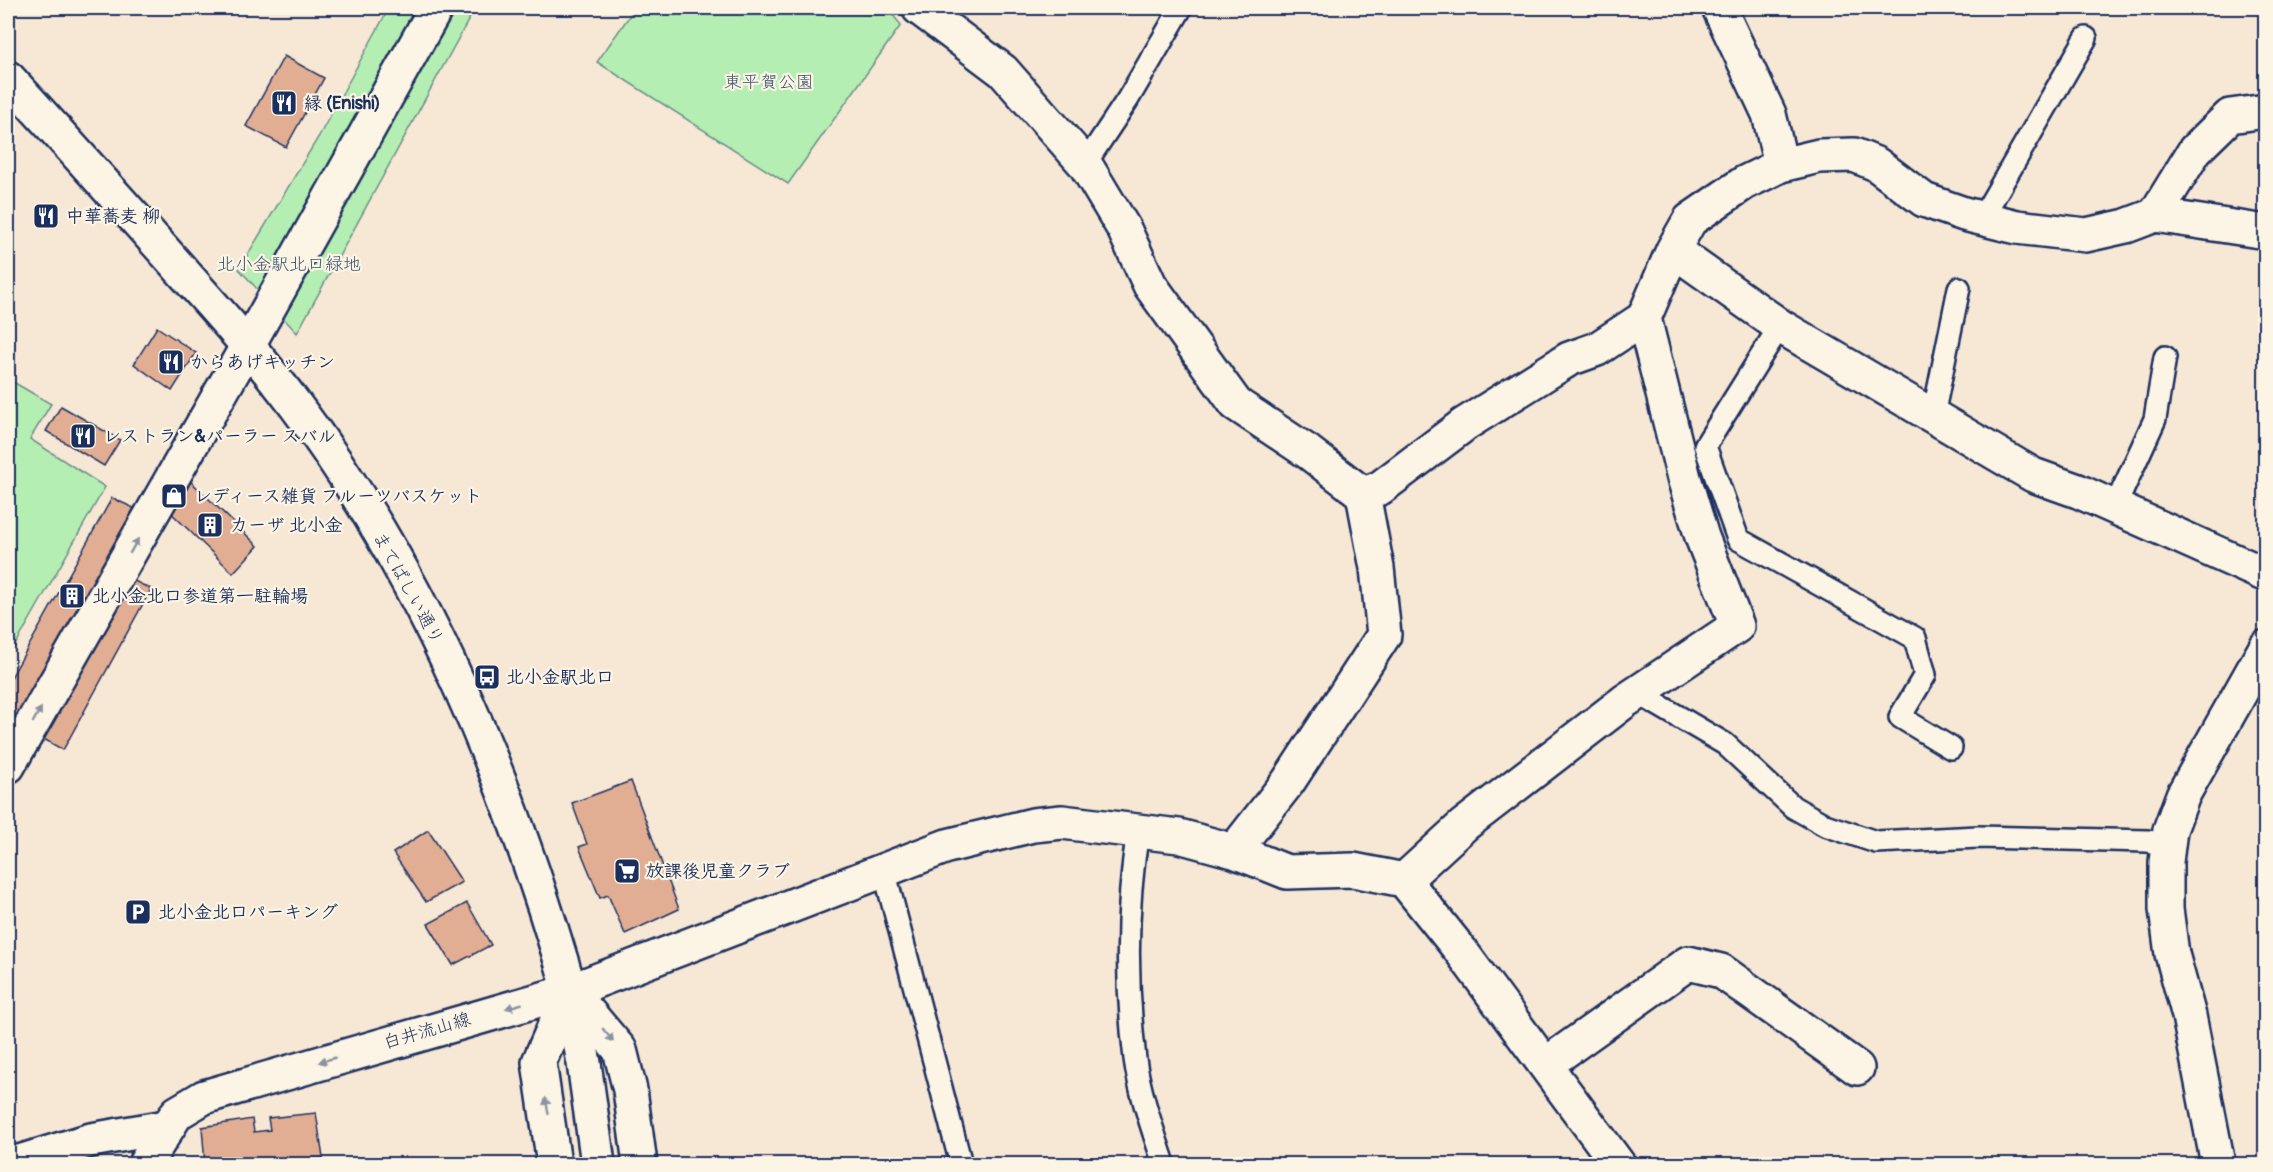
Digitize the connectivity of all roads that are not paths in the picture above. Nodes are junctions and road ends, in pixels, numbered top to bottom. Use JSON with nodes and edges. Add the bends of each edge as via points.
{"nodes":[{"id":1,"x":436,"y":8,"type":"edge"},
{"id":2,"x":919,"y":8,"type":"edge"},
{"id":3,"x":1181,"y":8,"type":"edge"},
{"id":4,"x":1719,"y":8,"type":"edge"},
{"id":5,"x":2086,"y":38,"type":"dead end"},
{"id":6,"x":8,"y":78,"type":"edge"},
{"id":7,"x":2265,"y":111,"type":"edge"},
{"id":8,"x":1085,"y":164,"type":"junction"},
{"id":9,"x":1781,"y":165,"type":"junction"},
{"id":10,"x":2155,"y":215,"type":"junction"},
{"id":11,"x":1982,"y":218,"type":"junction"},
{"id":12,"x":2265,"y":232,"type":"edge"},
{"id":13,"x":1673,"y":250,"type":"junction"},
{"id":14,"x":1959,"y":288,"type":"dead end"},
{"id":15,"x":1644,"y":318,"type":"junction"},
{"id":16,"x":1780,"y":326,"type":"junction"},
{"id":17,"x":248,"y":345,"type":"junction"},
{"id":18,"x":2165,"y":357,"type":"dead end"},
{"id":19,"x":1933,"y":416,"type":"junction"},
{"id":20,"x":1363,"y":494,"type":"junction"},
{"id":21,"x":2114,"y":508,"type":"junction"},
{"id":22,"x":2265,"y":575,"type":"edge"},
{"id":23,"x":2265,"y":647,"type":"edge"},
{"id":24,"x":1638,"y":693,"type":"junction"},
{"id":25,"x":1951,"y":748,"type":"dead end"},
{"id":26,"x":8,"y":765,"type":"edge"},
{"id":27,"x":1138,"y":831,"type":"junction"},
{"id":28,"x":2168,"y":846,"type":"junction"},
{"id":29,"x":1234,"y":851,"type":"junction"},
{"id":30,"x":884,"y":870,"type":"junction"},
{"id":31,"x":1404,"y":880,"type":"junction"},
{"id":32,"x":570,"y":990,"type":"junction"},
{"id":33,"x":1545,"y":1065,"type":"junction"},
{"id":34,"x":1857,"y":1068,"type":"dead end"},
{"id":35,"x":166,"y":1127,"type":"junction"},
{"id":36,"x":13,"y":1164,"type":"edge"},
{"id":37,"x":145,"y":1164,"type":"edge"},
{"id":38,"x":554,"y":1164,"type":"edge"},
{"id":39,"x":598,"y":1164,"type":"edge"},
{"id":40,"x":640,"y":1164,"type":"edge"},
{"id":41,"x":961,"y":1164,"type":"edge"},
{"id":42,"x":1164,"y":1164,"type":"edge"},
{"id":43,"x":1618,"y":1164,"type":"edge"},
{"id":44,"x":2218,"y":1164,"type":"edge"}],
"edges":[{"from":1,"to":17,"type":"street"},
{"from":2,"to":8,"type":"street","via":[[1003,71]]},
{"from":3,"to":8,"type":"lane"},
{"from":4,"to":9,"type":"street","via":[[1769,114]]},
{"from":5,"to":11,"type":"lane"},
{"from":6,"to":17,"type":"street","name":"まてばしい通り"},
{"from":7,"to":10,"type":"street","via":[[2230,116],[2195,150]]},
{"from":8,"to":20,"type":"street","via":[[1125,229],[1150,285],[1236,404]]},
{"from":9,"to":11,"type":"street","via":[[1819,156],[1854,155],[1876,164],[1924,200]]},
{"from":9,"to":13,"type":"street","via":[[1744,183],[1690,220]]},
{"from":10,"to":11,"type":"street","via":[[2086,235],[2017,227]]},
{"from":10,"to":12,"type":"street"},
{"from":13,"to":15,"type":"street"},
{"from":13,"to":16,"type":"street"},
{"from":14,"to":19,"type":"lane"},
{"from":15,"to":20,"type":"street","via":[[1597,349],[1548,372],[1465,424],[1380,488]]},
{"from":15,"to":24,"type":"street","via":[[1684,478],[1737,626]]},
{"from":16,"to":19,"type":"street"},
{"from":16,"to":25,"type":"lane","via":[[1706,446],[1738,539],[1915,638],[1925,675],[1900,717]]},
{"from":26,"to":17,"type":"street","one_way":true},
{"from":17,"to":32,"type":"street","name":"まてばしい通り","via":[[297,407],[353,490],[433,629],[511,807]]},
{"from":18,"to":21,"type":"lane","via":[[2155,419]]},
{"from":19,"to":21,"type":"street","via":[[2033,475]]},
{"from":20,"to":29,"type":"street","via":[[1384,635],[1288,782]]},
{"from":21,"to":22,"type":"street"},
{"from":23,"to":28,"type":"street","via":[[2183,795]]},
{"from":24,"to":28,"type":"lane","via":[[1725,744],[1793,807],[1824,825],[1876,842],[1978,837],[2148,841]]},
{"from":24,"to":31,"type":"street","via":[[1464,825]]},
{"from":27,"to":29,"type":"street","name":"白井流山線","via":[[1179,836]]},
{"from":27,"to":30,"type":"street","name":"白井流山線","via":[[1062,822],[1033,825],[947,846]]},
{"from":27,"to":42,"type":"lane","via":[[1131,873],[1130,992],[1135,1060]]},
{"from":28,"to":44,"type":"street","via":[[2166,909],[2172,954],[2189,1016]]},
{"from":29,"to":31,"type":"street","name":"白井流山線","via":[[1287,872],[1353,870]]},
{"from":30,"to":32,"type":"street","name":"白井流山線"},
{"from":30,"to":41,"type":"lane"},
{"from":31,"to":33,"type":"street"},
{"from":32,"to":35,"type":"street","name":"白井流山線","one_way":true,"via":[[204,1096],[177,1113]]},
{"from":38,"to":32,"type":"street","one_way":true,"via":[[539,1062]]},
{"from":32,"to":39,"type":"street"},
{"from":32,"to":40,"type":"street","one_way":true,"via":[[620,1050]]},
{"from":33,"to":34,"type":"street","via":[[1688,963],[1721,971]]},
{"from":33,"to":43,"type":"street"},
{"from":35,"to":36,"type":"street","via":[[91,1140]]},
{"from":35,"to":37,"type":"street","name":"白井流山線"}]}
